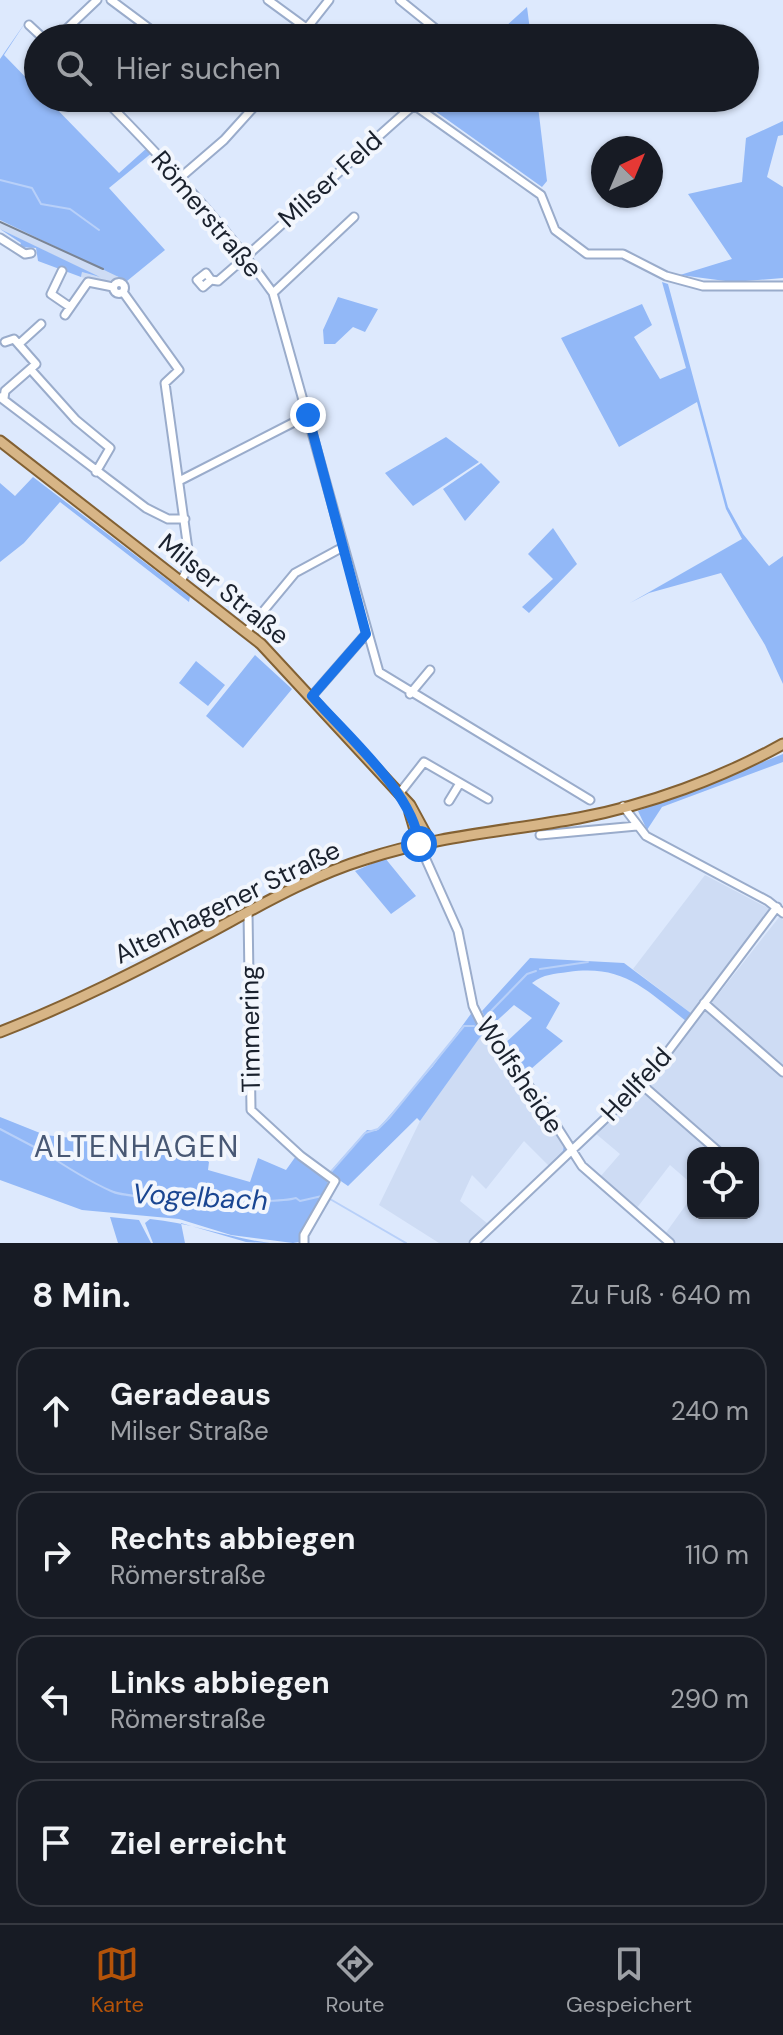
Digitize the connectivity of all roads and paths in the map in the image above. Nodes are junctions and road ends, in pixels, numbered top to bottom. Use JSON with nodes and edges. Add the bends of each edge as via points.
{"nodes":[{"id":1,"x":97,"y":0,"type":"edge"},
{"id":2,"x":111,"y":0,"type":"edge"},
{"id":3,"x":268,"y":0,"type":"edge"},
{"id":4,"x":329,"y":0,"type":"edge"},
{"id":5,"x":400,"y":0,"type":"edge"},
{"id":6,"x":72,"y":24,"type":"edge"},
{"id":7,"x":143,"y":24,"type":"edge"},
{"id":8,"x":301,"y":24,"type":"edge"},
{"id":9,"x":309,"y":24,"type":"edge"},
{"id":10,"x":430,"y":24,"type":"edge"},
{"id":11,"x":117,"y":112,"type":"edge"},
{"id":12,"x":249,"y":112,"type":"edge"},
{"id":13,"x":406,"y":112,"type":"edge"},
{"id":14,"x":424,"y":112,"type":"edge"},
{"id":15,"x":181,"y":177,"type":"junction"},
{"id":16,"x":354,"y":217,"type":"dead end"},
{"id":17,"x":0,"y":238,"type":"edge"},
{"id":18,"x":31,"y":253,"type":"dead end"},
{"id":19,"x":249,"y":256,"type":"junction"},
{"id":20,"x":62,"y":271,"type":"dead end"},
{"id":21,"x":211,"y":280,"type":"dead end"},
{"id":22,"x":783,"y":286,"type":"edge"},
{"id":23,"x":273,"y":293,"type":"junction"},
{"id":24,"x":70,"y":307,"type":"junction"},
{"id":25,"x":65,"y":315,"type":"dead end"},
{"id":26,"x":41,"y":324,"type":"dead end"},
{"id":27,"x":5,"y":342,"type":"dead end"},
{"id":28,"x":19,"y":344,"type":"junction"},
{"id":29,"x":32,"y":371,"type":"junction"},
{"id":30,"x":2,"y":397,"type":"edge"},
{"id":31,"x":308,"y":415,"type":"junction"},
{"id":32,"x":1,"y":443,"type":"edge"},
{"id":33,"x":96,"y":472,"type":"junction"},
{"id":34,"x":181,"y":480,"type":"junction"},
{"id":35,"x":185,"y":519,"type":"junction"},
{"id":36,"x":343,"y":547,"type":"junction"},
{"id":37,"x":181,"y":581,"type":"junction"},
{"id":38,"x":246,"y":632,"type":"junction"},
{"id":39,"x":366,"y":634,"type":"junction"},
{"id":40,"x":430,"y":670,"type":"dead end"},
{"id":41,"x":410,"y":694,"type":"junction"},
{"id":42,"x":312,"y":696,"type":"junction"},
{"id":43,"x":783,"y":748,"type":"edge"},
{"id":44,"x":460,"y":783,"type":"junction"},
{"id":45,"x":399,"y":794,"type":"junction"},
{"id":46,"x":488,"y":799,"type":"dead end"},
{"id":47,"x":590,"y":800,"type":"dead end"},
{"id":48,"x":449,"y":801,"type":"dead end"},
{"id":49,"x":628,"y":805,"type":"junction"},
{"id":50,"x":637,"y":826,"type":"junction"},
{"id":51,"x":540,"y":835,"type":"dead end"},
{"id":52,"x":430,"y":842,"type":"junction"},
{"id":53,"x":419,"y":844,"type":"junction"},
{"id":54,"x":432,"y":870,"type":"junction"},
{"id":55,"x":780,"y":910,"type":"edge"},
{"id":56,"x":248,"y":912,"type":"junction"},
{"id":57,"x":704,"y":1003,"type":"junction"},
{"id":58,"x":0,"y":1032,"type":"edge"},
{"id":59,"x":783,"y":1072,"type":"edge"},
{"id":60,"x":641,"y":1084,"type":"junction"},
{"id":61,"x":713,"y":1147,"type":"edge"},
{"id":62,"x":571,"y":1151,"type":"junction"},
{"id":63,"x":304,"y":1243,"type":"edge"},
{"id":64,"x":474,"y":1243,"type":"edge"},
{"id":65,"x":670,"y":1243,"type":"edge"}],
"edges":[{"from":1,"to":6,"type":"street"},
{"from":2,"to":7,"type":"street"},
{"from":3,"to":8,"type":"street"},
{"from":4,"to":9,"type":"street"},
{"from":5,"to":10,"type":"street"},
{"from":11,"to":15,"type":"street","name":"Römerstraße"},
{"from":12,"to":15,"type":"street"},
{"from":13,"to":19,"type":"street","name":"Milser Feld"},
{"from":14,"to":22,"type":"street","via":[[541,195],[555,230],[587,254],[623,254],[667,276],[703,286]]},
{"from":15,"to":19,"type":"street","name":"Römerstraße"},
{"from":16,"to":23,"type":"street"},
{"from":17,"to":18,"type":"street"},
{"from":19,"to":21,"type":"street","name":"Milser Feld","via":[[218,281]]},
{"from":19,"to":23,"type":"street","name":"Römerstraße"},
{"from":20,"to":24,"type":"street","via":[[51,294]]},
{"from":23,"to":31,"type":"street","name":"Römerstraße"},
{"from":24,"to":25,"type":"street"},
{"from":24,"to":34,"type":"street","via":[[88,282],[123,292],[178,368],[165,383]]},
{"from":26,"to":28,"type":"street"},
{"from":27,"to":28,"type":"street","via":[[14,339]]},
{"from":28,"to":29,"type":"street","via":[[36,364]]},
{"from":29,"to":30,"type":"street"},
{"from":29,"to":33,"type":"street","via":[[110,448]]},
{"from":30,"to":33,"type":"street"},
{"from":31,"to":34,"type":"street"},
{"from":31,"to":36,"type":"street","name":"Römerstraße"},
{"from":32,"to":37,"type":"main road","name":"Milser Straße"},
{"from":33,"to":35,"type":"street","via":[[159,516]]},
{"from":34,"to":35,"type":"street"},
{"from":35,"to":37,"type":"street","via":[[190,564]]},
{"from":36,"to":38,"type":"street","via":[[295,573]]},
{"from":36,"to":39,"type":"street","name":"Römerstraße"},
{"from":37,"to":38,"type":"main road","name":"Milser Straße"},
{"from":38,"to":42,"type":"main road","name":"Milser Straße"},
{"from":39,"to":41,"type":"street","name":"Römerstraße","via":[[379,672]]},
{"from":39,"to":42,"type":"street"},
{"from":40,"to":41,"type":"street"},
{"from":41,"to":47,"type":"street","name":"Römerstraße"},
{"from":42,"to":45,"type":"main road","name":"Milser Straße"},
{"from":43,"to":49,"type":"main road","name":"Altenhagener Straße"},
{"from":44,"to":45,"type":"street","via":[[424,762]]},
{"from":44,"to":46,"type":"street"},
{"from":44,"to":48,"type":"street"},
{"from":45,"to":52,"type":"main road","name":"Milser Straße"},
{"from":45,"to":53,"type":"main road","name":"Milser Straße"},
{"from":49,"to":50,"type":"street"},
{"from":49,"to":52,"type":"main road","name":"Altenhagener Straße"},
{"from":50,"to":51,"type":"street"},
{"from":50,"to":55,"type":"street","via":[[651,840]]},
{"from":52,"to":53,"type":"main road","name":"Altenhagener Straße"},
{"from":52,"to":54,"type":"street","name":"Wolfsheide"},
{"from":53,"to":54,"type":"street","name":"Wolfsheide"},
{"from":53,"to":56,"type":"main road","name":"Altenhagener Straße","via":[[332,871]]},
{"from":54,"to":62,"type":"street","name":"Wolfsheide","via":[[458,931],[477,1014]]},
{"from":55,"to":57,"type":"street","name":"Hellfeld"},
{"from":56,"to":58,"type":"main road","name":"Altenhagener Straße","via":[[98,991]]},
{"from":56,"to":63,"type":"street","name":"Timmering","via":[[251,1110],[335,1181]]},
{"from":57,"to":59,"type":"street"},
{"from":57,"to":60,"type":"street","name":"Hellfeld"},
{"from":60,"to":61,"type":"street"},
{"from":60,"to":62,"type":"street","name":"Hellfeld"},
{"from":62,"to":64,"type":"street","name":"Hellfeld"},
{"from":62,"to":65,"type":"street","name":"Wolfsheide","via":[[586,1171]]}]}
